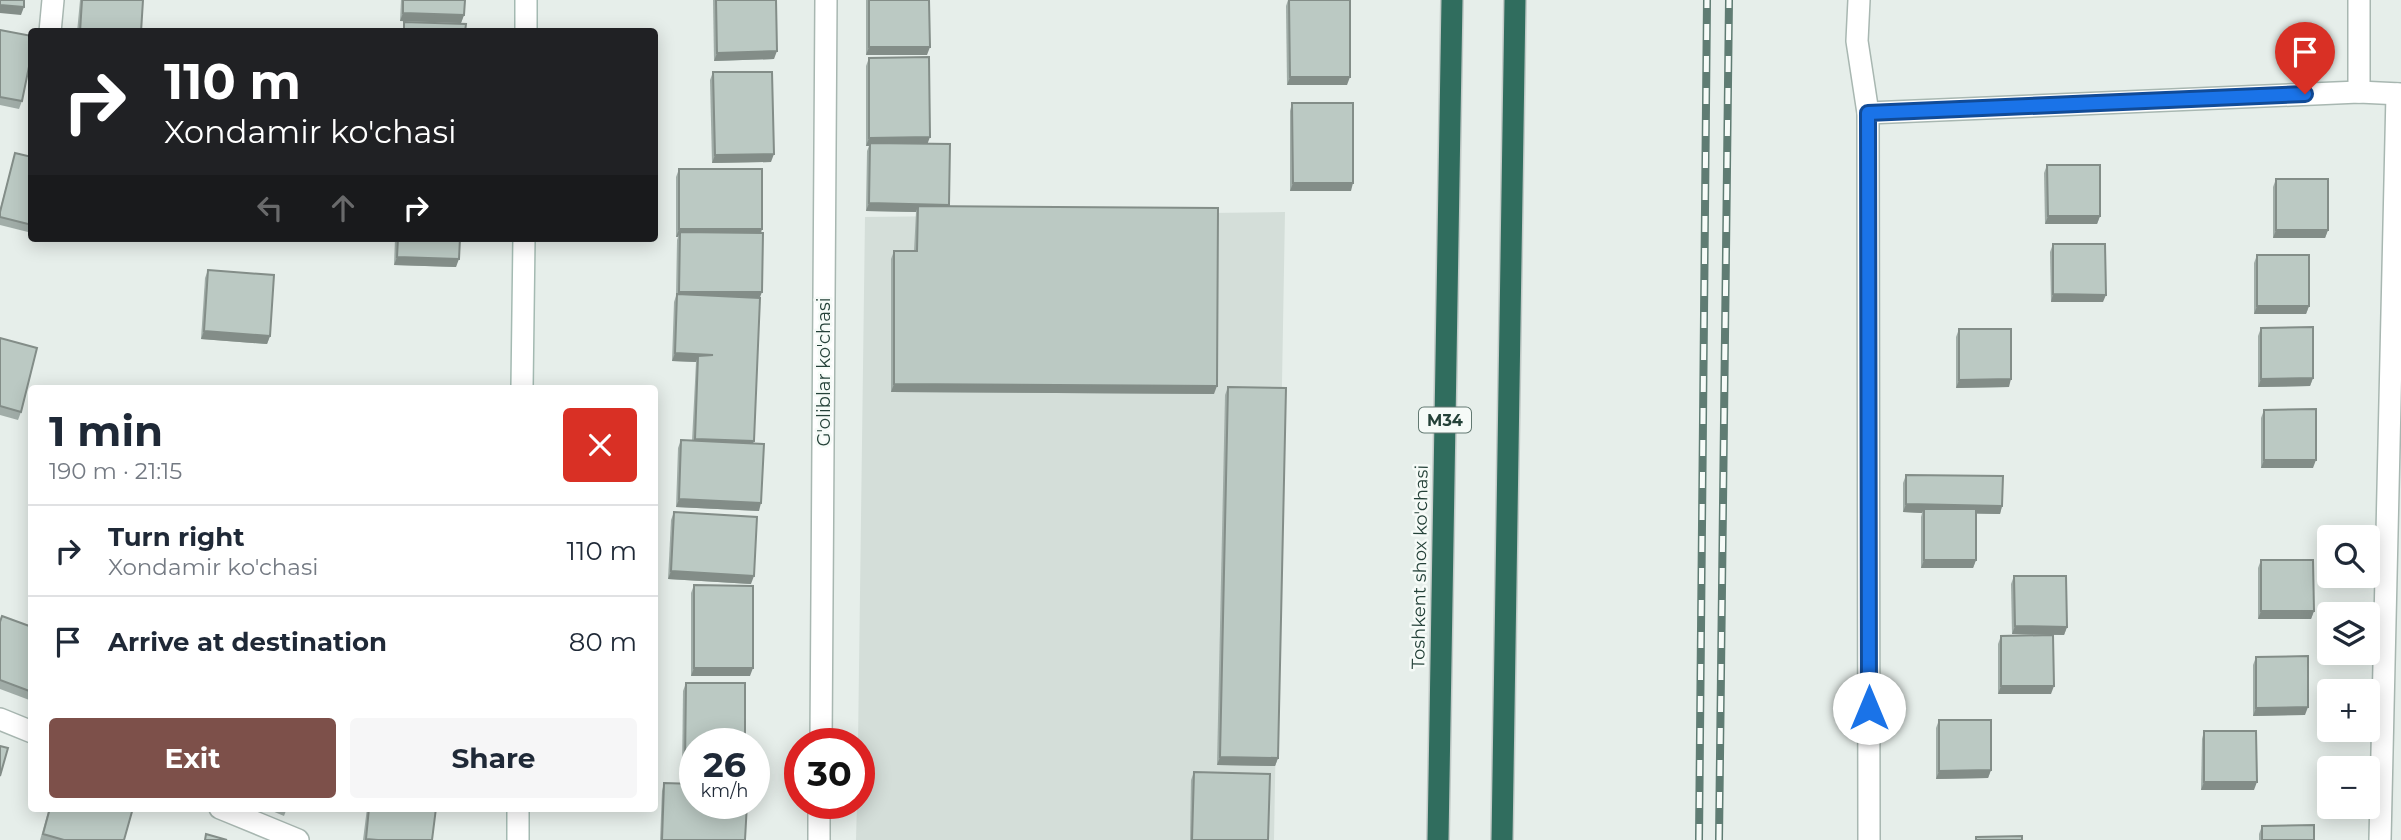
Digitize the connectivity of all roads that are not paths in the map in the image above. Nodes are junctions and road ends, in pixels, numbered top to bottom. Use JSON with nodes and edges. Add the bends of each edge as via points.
{"nodes":[{"id":1,"x":53,"y":0,"type":"edge"},
{"id":2,"x":526,"y":0,"type":"edge"},
{"id":3,"x":827,"y":0,"type":"edge"},
{"id":4,"x":1452,"y":0,"type":"edge"},
{"id":5,"x":1515,"y":0,"type":"edge"},
{"id":6,"x":1859,"y":0,"type":"edge"},
{"id":7,"x":2359,"y":0,"type":"edge"},
{"id":8,"x":50,"y":28,"type":"edge"},
{"id":9,"x":526,"y":28,"type":"edge"},
{"id":10,"x":2359,"y":92,"type":"junction"},
{"id":11,"x":2399,"y":94,"type":"edge"},
{"id":12,"x":1868,"y":113,"type":"junction"},
{"id":13,"x":524,"y":242,"type":"edge"},
{"id":14,"x":522,"y":385,"type":"edge"},
{"id":15,"x":0,"y":719,"type":"edge"},
{"id":16,"x":821,"y":728,"type":"edge"},
{"id":17,"x":28,"y":730,"type":"edge"},
{"id":18,"x":230,"y":812,"type":"edge"},
{"id":19,"x":518,"y":812,"type":"edge"},
{"id":20,"x":820,"y":819,"type":"edge"},
{"id":21,"x":298,"y":840,"type":"edge"},
{"id":22,"x":518,"y":840,"type":"edge"},
{"id":23,"x":819,"y":840,"type":"edge"},
{"id":24,"x":1438,"y":840,"type":"edge"},
{"id":25,"x":1502,"y":840,"type":"edge"},
{"id":26,"x":1869,"y":840,"type":"edge"},
{"id":27,"x":2380,"y":840,"type":"edge"}],
"edges":[{"from":1,"to":8,"type":"street"},
{"from":2,"to":9,"type":"street"},
{"from":3,"to":16,"type":"street","name":"G'oliblar ko'chasi"},
{"from":4,"to":24,"type":"highway","name":"Toshkent shox ko'chasi","number":"M34"},
{"from":5,"to":25,"type":"highway"},
{"from":6,"to":12,"type":"street","via":[[1857,41]]},
{"from":7,"to":10,"type":"street"},
{"from":10,"to":11,"type":"street"},
{"from":10,"to":12,"type":"street"},
{"from":11,"to":27,"type":"street"},
{"from":12,"to":26,"type":"street"},
{"from":13,"to":14,"type":"street"},
{"from":15,"to":17,"type":"street"},
{"from":18,"to":21,"type":"street"},
{"from":19,"to":22,"type":"street"},
{"from":20,"to":23,"type":"street"}]}
